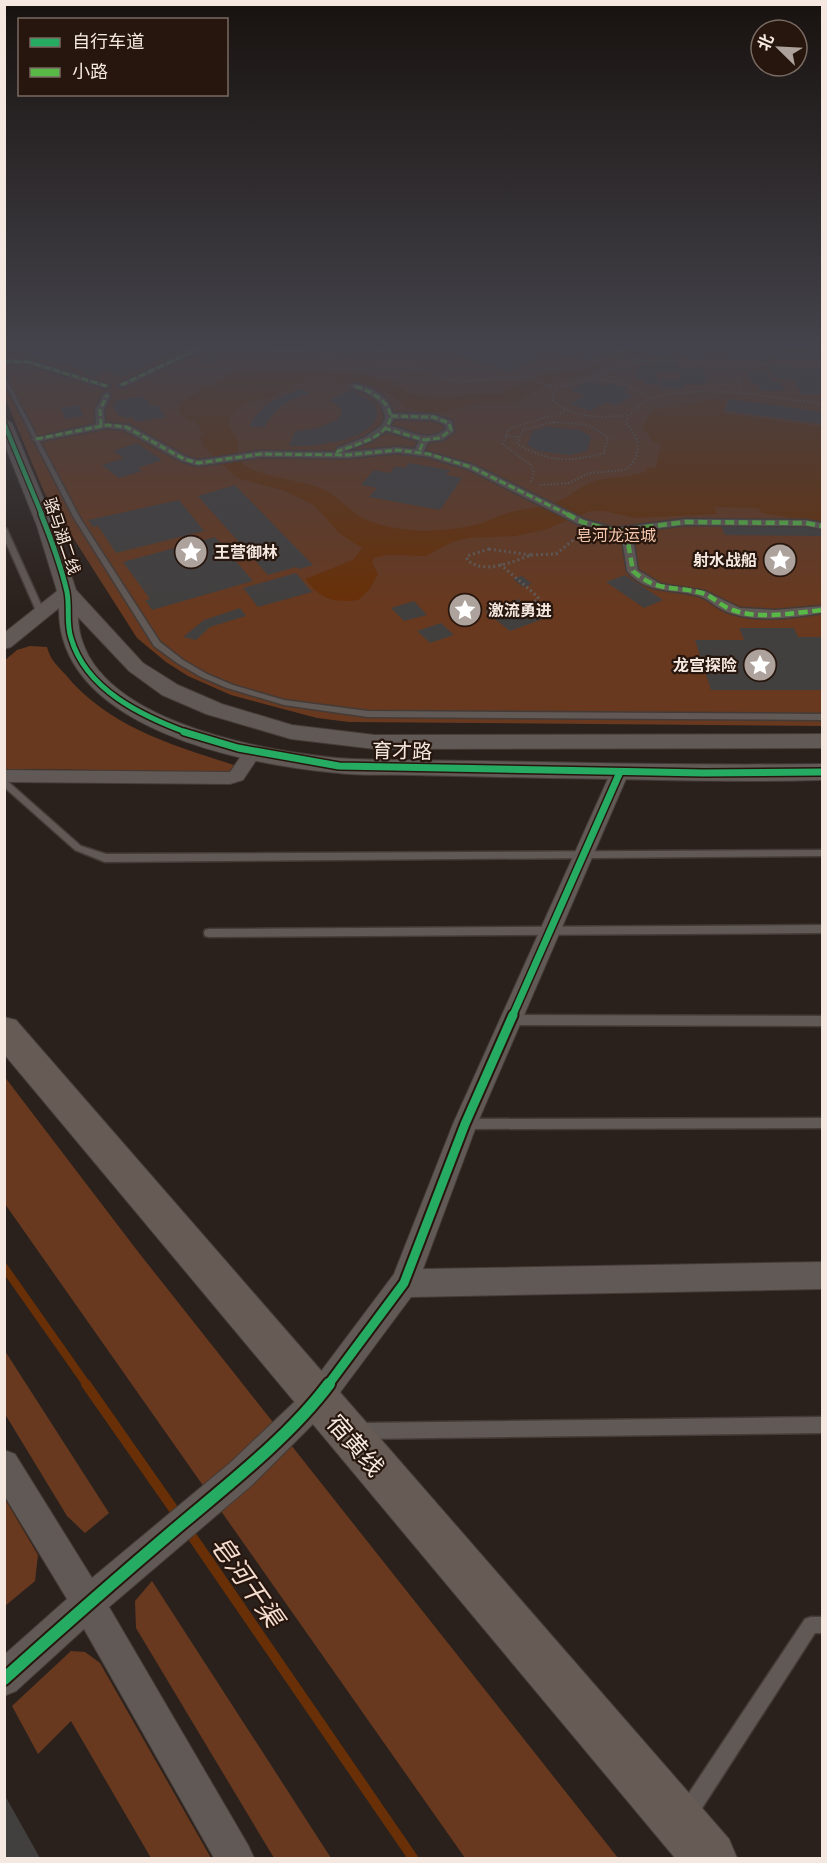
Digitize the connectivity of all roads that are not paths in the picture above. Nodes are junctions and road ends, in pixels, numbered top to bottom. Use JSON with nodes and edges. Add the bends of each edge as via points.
{"nodes":[{"id":1,"x":8,"y":434,"type":"edge"},
{"id":2,"x":33,"y":434,"type":"edge"},
{"id":3,"x":61,"y":434,"type":"edge"},
{"id":4,"x":139,"y":434,"type":"edge"},
{"id":5,"x":376,"y":434,"type":"edge"},
{"id":6,"x":407,"y":434,"type":"edge"},
{"id":7,"x":447,"y":434,"type":"edge"},
{"id":8,"x":36,"y":439,"type":"junction"},
{"id":9,"x":424,"y":440,"type":"junction"},
{"id":10,"x":419,"y":452,"type":"junction"},
{"id":11,"x":325,"y":455,"type":"junction"},
{"id":12,"x":822,"y":526,"type":"edge"},
{"id":13,"x":4,"y":529,"type":"edge"},
{"id":14,"x":626,"y":531,"type":"junction"},
{"id":15,"x":67,"y":592,"type":"junction"},
{"id":16,"x":822,"y":610,"type":"edge"},
{"id":17,"x":41,"y":613,"type":"junction"},
{"id":18,"x":4,"y":643,"type":"edge"},
{"id":19,"x":822,"y":717,"type":"edge"},
{"id":20,"x":822,"y":741,"type":"edge"},
{"id":21,"x":252,"y":753,"type":"junction"},
{"id":22,"x":620,"y":772,"type":"junction"},
{"id":23,"x":822,"y":772,"type":"edge"},
{"id":24,"x":4,"y":779,"type":"edge"},
{"id":25,"x":822,"y":853,"type":"edge"},
{"id":26,"x":582,"y":854,"type":"junction"},
{"id":27,"x":822,"y":929,"type":"edge"},
{"id":28,"x":549,"y":930,"type":"junction"},
{"id":29,"x":209,"y":933,"type":"dead end"},
{"id":30,"x":510,"y":1020,"type":"junction"},
{"id":31,"x":822,"y":1021,"type":"edge"},
{"id":32,"x":4,"y":1030,"type":"edge"},
{"id":33,"x":822,"y":1123,"type":"edge"},
{"id":34,"x":465,"y":1124,"type":"junction"},
{"id":35,"x":822,"y":1276,"type":"edge"},
{"id":36,"x":404,"y":1282,"type":"junction"},
{"id":37,"x":317,"y":1400,"type":"junction"},
{"id":38,"x":822,"y":1425,"type":"edge"},
{"id":39,"x":345,"y":1432,"type":"junction"},
{"id":40,"x":4,"y":1465,"type":"edge"},
{"id":41,"x":88,"y":1603,"type":"junction"},
{"id":42,"x":822,"y":1625,"type":"edge"},
{"id":43,"x":4,"y":1679,"type":"edge"},
{"id":44,"x":681,"y":1822,"type":"junction"},
{"id":45,"x":235,"y":1858,"type":"edge"},
{"id":46,"x":710,"y":1858,"type":"edge"}],
"edges":[{"from":1,"to":15,"type":"street","name":"骆马湖二线","via":[[44,521]]},
{"from":2,"to":8,"type":"lane"},
{"from":3,"to":8,"type":"street"},
{"from":4,"to":11,"type":"street","via":[[198,463],[261,454]]},
{"from":5,"to":11,"type":"street","via":[[364,442]]},
{"from":6,"to":9,"type":"street"},
{"from":7,"to":9,"type":"street"},
{"from":8,"to":19,"type":"lane","via":[[77,518],[157,644],[206,678],[245,692],[305,707],[368,714]]},
{"from":9,"to":10,"type":"street"},
{"from":10,"to":11,"type":"street"},
{"from":10,"to":14,"type":"street","via":[[471,466],[589,525]]},
{"from":12,"to":14,"type":"street","via":[[685,522]]},
{"from":13,"to":17,"type":"lane"},
{"from":14,"to":16,"type":"street","via":[[633,571],[652,587],[698,592],[744,612]]},
{"from":15,"to":17,"type":"street"},
{"from":15,"to":20,"type":"street","name":"育才路","via":[[136,667],[170,690],[214,709],[291,732],[375,742]]},
{"from":15,"to":21,"type":"street","name":"育才路","via":[[69,632],[85,667],[112,693],[142,714]]},
{"from":17,"to":18,"type":"street"},
{"from":21,"to":22,"type":"street","name":"育才路","via":[[339,766]]},
{"from":21,"to":24,"type":"street","via":[[237,776],[230,778]]},
{"from":22,"to":23,"type":"street","name":"育才路"},
{"from":22,"to":26,"type":"street"},
{"from":24,"to":26,"type":"lane","via":[[78,848],[105,858]]},
{"from":25,"to":26,"type":"lane"},
{"from":26,"to":28,"type":"street"},
{"from":27,"to":28,"type":"lane"},
{"from":28,"to":29,"type":"lane"},
{"from":28,"to":30,"type":"street"},
{"from":30,"to":31,"type":"lane"},
{"from":30,"to":34,"type":"street"},
{"from":32,"to":37,"type":"main road","name":"宿黄线"},
{"from":33,"to":34,"type":"lane"},
{"from":34,"to":36,"type":"street"},
{"from":35,"to":36,"type":"street"},
{"from":36,"to":37,"type":"street"},
{"from":37,"to":39,"type":"main road","name":"宿黄线"},
{"from":37,"to":41,"type":"street","via":[[241,1474]]},
{"from":38,"to":39,"type":"lane"},
{"from":39,"to":44,"type":"main road","name":"宿黄线"},
{"from":40,"to":41,"type":"street"},
{"from":41,"to":43,"type":"street"},
{"from":41,"to":45,"type":"street"},
{"from":42,"to":44,"type":"lane","via":[[811,1625]]},
{"from":44,"to":46,"type":"main road","name":"宿黄线"}]}
